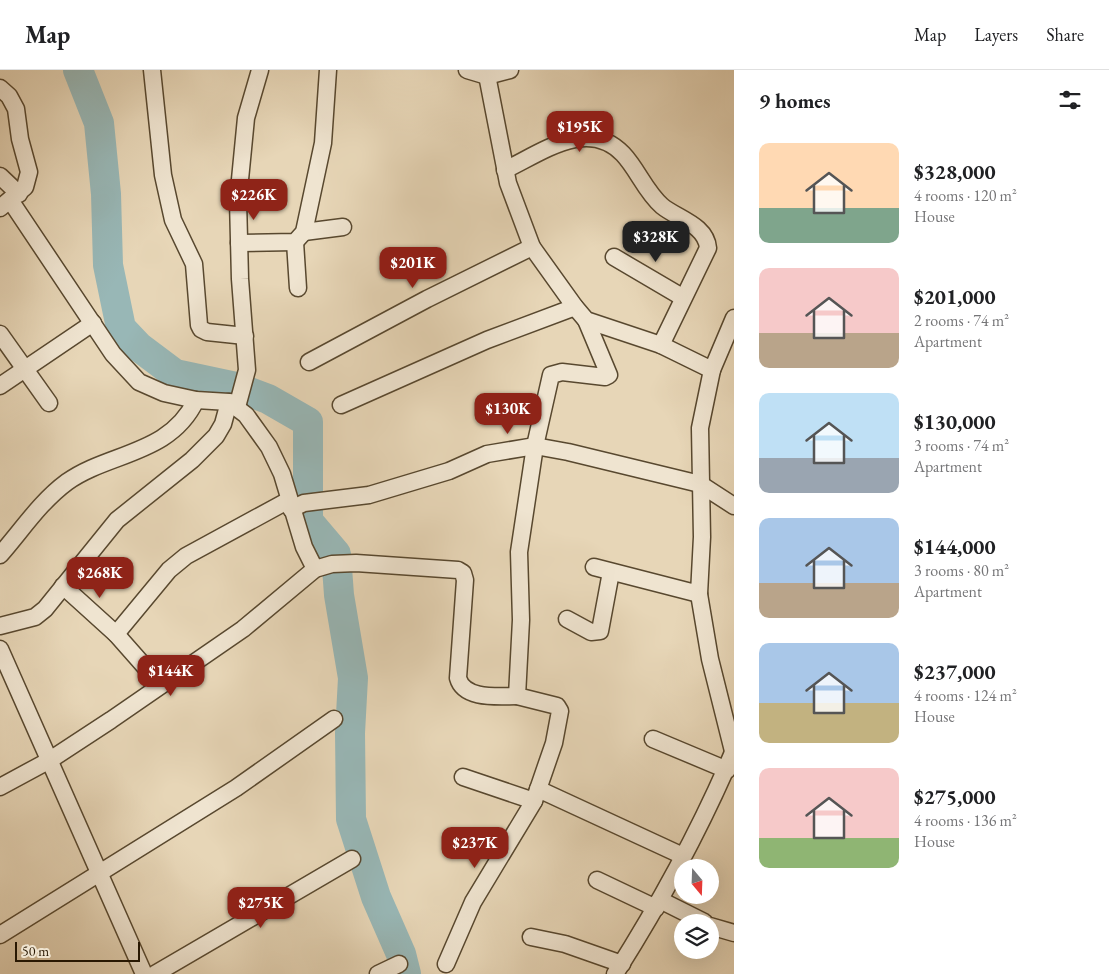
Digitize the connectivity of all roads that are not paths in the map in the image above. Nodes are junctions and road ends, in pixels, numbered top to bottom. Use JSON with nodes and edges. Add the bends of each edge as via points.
{"nodes":[{"id":1,"x":152,"y":70,"type":"edge"},
{"id":2,"x":260,"y":70,"type":"edge"},
{"id":3,"x":328,"y":70,"type":"edge"},
{"id":4,"x":468,"y":70,"type":"edge"},
{"id":5,"x":510,"y":70,"type":"edge"},
{"id":6,"x":487,"y":73,"type":"edge"},
{"id":7,"x":0,"y":88,"type":"edge"},
{"id":8,"x":505,"y":170,"type":"junction"},
{"id":9,"x":0,"y":176,"type":"edge"},
{"id":10,"x":10,"y":200,"type":"edge"},
{"id":11,"x":343,"y":227,"type":"dead end"},
{"id":12,"x":299,"y":237,"type":"junction"},
{"id":13,"x":239,"y":243,"type":"junction"},
{"id":14,"x":532,"y":247,"type":"junction"},
{"id":15,"x":614,"y":256,"type":"dead end"},
{"id":16,"x":298,"y":288,"type":"dead end"},
{"id":17,"x":682,"y":297,"type":"junction"},
{"id":18,"x":575,"y":307,"type":"junction"},
{"id":19,"x":734,"y":318,"type":"edge"},
{"id":20,"x":586,"y":320,"type":"junction"},
{"id":21,"x":93,"y":323,"type":"junction"},
{"id":22,"x":0,"y":334,"type":"edge"},
{"id":23,"x":245,"y":336,"type":"junction"},
{"id":24,"x":661,"y":345,"type":"junction"},
{"id":25,"x":309,"y":362,"type":"dead end"},
{"id":26,"x":24,"y":370,"type":"junction"},
{"id":27,"x":712,"y":370,"type":"junction"},
{"id":28,"x":0,"y":386,"type":"edge"},
{"id":29,"x":196,"y":400,"type":"junction"},
{"id":30,"x":235,"y":402,"type":"junction"},
{"id":31,"x":48,"y":403,"type":"dead end"},
{"id":32,"x":342,"y":405,"type":"dead end"},
{"id":33,"x":534,"y":446,"type":"junction"},
{"id":34,"x":700,"y":484,"type":"junction"},
{"id":35,"x":300,"y":503,"type":"junction"},
{"id":36,"x":734,"y":506,"type":"edge"},
{"id":37,"x":0,"y":555,"type":"edge"},
{"id":38,"x":594,"y":567,"type":"dead end"},
{"id":39,"x":315,"y":569,"type":"junction"},
{"id":40,"x":611,"y":572,"type":"junction"},
{"id":41,"x":63,"y":586,"type":"junction"},
{"id":42,"x":699,"y":594,"type":"junction"},
{"id":43,"x":567,"y":619,"type":"dead end"},
{"id":44,"x":0,"y":626,"type":"edge"},
{"id":45,"x":116,"y":634,"type":"junction"},
{"id":46,"x":0,"y":650,"type":"edge"},
{"id":47,"x":161,"y":685,"type":"junction"},
{"id":48,"x":516,"y":696,"type":"junction"},
{"id":49,"x":334,"y":719,"type":"dead end"},
{"id":50,"x":654,"y":740,"type":"dead end"},
{"id":51,"x":734,"y":750,"type":"edge"},
{"id":52,"x":50,"y":760,"type":"junction"},
{"id":53,"x":727,"y":770,"type":"junction"},
{"id":54,"x":463,"y":777,"type":"dead end"},
{"id":55,"x":0,"y":786,"type":"edge"},
{"id":56,"x":536,"y":795,"type":"junction"},
{"id":57,"x":683,"y":856,"type":"junction"},
{"id":58,"x":352,"y":859,"type":"dead end"},
{"id":59,"x":99,"y":873,"type":"junction"},
{"id":60,"x":597,"y":880,"type":"dead end"},
{"id":61,"x":658,"y":904,"type":"junction"},
{"id":62,"x":684,"y":914,"type":"edge"},
{"id":63,"x":719,"y":929,"type":"edge"},
{"id":64,"x":734,"y":933,"type":"edge"},
{"id":65,"x":0,"y":935,"type":"edge"},
{"id":66,"x":531,"y":937,"type":"dead end"},
{"id":67,"x":399,"y":964,"type":"dead end"},
{"id":68,"x":446,"y":964,"type":"dead end"},
{"id":69,"x":618,"y":969,"type":"edge"},
{"id":70,"x":144,"y":974,"type":"edge"},
{"id":71,"x":155,"y":974,"type":"edge"},
{"id":72,"x":378,"y":974,"type":"edge"}],
"edges":[{"from":1,"to":23,"type":"street","via":[[163,175],[173,220],[194,264],[199,325],[206,332]]},
{"from":2,"to":13,"type":"street","via":[[246,118],[238,200]]},
{"from":3,"to":12,"type":"street","via":[[323,143]]},
{"from":4,"to":6,"type":"street"},
{"from":5,"to":6,"type":"street"},
{"from":6,"to":8,"type":"street"},
{"from":7,"to":10,"type":"street","via":[[16,109],[28,164],[28,178]]},
{"from":8,"to":14,"type":"street"},
{"from":8,"to":17,"type":"street","via":[[575,137],[591,136],[607,142],[623,154],[647,190],[663,206],[702,232],[707,240],[708,248]]},
{"from":9,"to":10,"type":"street"},
{"from":10,"to":21,"type":"street"},
{"from":11,"to":12,"type":"street"},
{"from":12,"to":13,"type":"street"},
{"from":12,"to":16,"type":"street"},
{"from":13,"to":23,"type":"street"},
{"from":14,"to":18,"type":"street"},
{"from":14,"to":25,"type":"street"},
{"from":15,"to":17,"type":"street"},
{"from":17,"to":24,"type":"street"},
{"from":18,"to":20,"type":"street"},
{"from":18,"to":32,"type":"street","via":[[487,340]]},
{"from":19,"to":27,"type":"street"},
{"from":20,"to":24,"type":"street"},
{"from":20,"to":33,"type":"street","via":[[609,374],[605,377],[562,372],[551,375]]},
{"from":21,"to":26,"type":"street"},
{"from":21,"to":29,"type":"street","via":[[113,354],[139,382],[164,393]]},
{"from":22,"to":26,"type":"street"},
{"from":23,"to":30,"type":"street","via":[[247,370]]},
{"from":24,"to":27,"type":"street"},
{"from":26,"to":28,"type":"street"},
{"from":26,"to":31,"type":"street"},
{"from":27,"to":34,"type":"street","via":[[700,428]]},
{"from":29,"to":30,"type":"street"},
{"from":29,"to":37,"type":"street","via":[[186,418],[157,441],[68,481],[43,503]]},
{"from":30,"to":35,"type":"street","via":[[268,447]]},
{"from":30,"to":41,"type":"street","via":[[216,436],[192,460],[117,520]]},
{"from":33,"to":34,"type":"street"},
{"from":33,"to":35,"type":"street","via":[[488,454],[449,471],[369,495]]},
{"from":33,"to":48,"type":"street","via":[[519,552],[521,620]]},
{"from":34,"to":36,"type":"street"},
{"from":34,"to":42,"type":"street"},
{"from":35,"to":39,"type":"street","via":[[304,547]]},
{"from":35,"to":45,"type":"street","via":[[186,556],[169,570]]},
{"from":38,"to":40,"type":"street"},
{"from":39,"to":47,"type":"street","via":[[243,629]]},
{"from":39,"to":48,"type":"street","via":[[356,563],[458,570],[463,573],[460,685],[464,690],[489,696]]},
{"from":40,"to":42,"type":"street"},
{"from":40,"to":43,"type":"street","via":[[600,631],[591,632]]},
{"from":41,"to":44,"type":"street","via":[[35,617]]},
{"from":41,"to":45,"type":"street"},
{"from":42,"to":51,"type":"street","via":[[710,659]]},
{"from":45,"to":47,"type":"street"},
{"from":46,"to":52,"type":"street"},
{"from":47,"to":52,"type":"street"},
{"from":48,"to":56,"type":"street","via":[[553,703],[560,711],[554,743]]},
{"from":49,"to":59,"type":"street","via":[[236,788]]},
{"from":50,"to":53,"type":"street"},
{"from":51,"to":53,"type":"street"},
{"from":52,"to":55,"type":"street"},
{"from":52,"to":59,"type":"street"},
{"from":53,"to":57,"type":"street"},
{"from":54,"to":56,"type":"street"},
{"from":56,"to":57,"type":"street"},
{"from":56,"to":68,"type":"street","via":[[473,902]]},
{"from":57,"to":61,"type":"street"},
{"from":58,"to":71,"type":"street"},
{"from":59,"to":65,"type":"street"},
{"from":59,"to":70,"type":"street"},
{"from":60,"to":61,"type":"street"},
{"from":61,"to":62,"type":"street"},
{"from":61,"to":69,"type":"street"},
{"from":63,"to":64,"type":"street"},
{"from":66,"to":69,"type":"street","via":[[565,944]]},
{"from":67,"to":72,"type":"street"}]}
